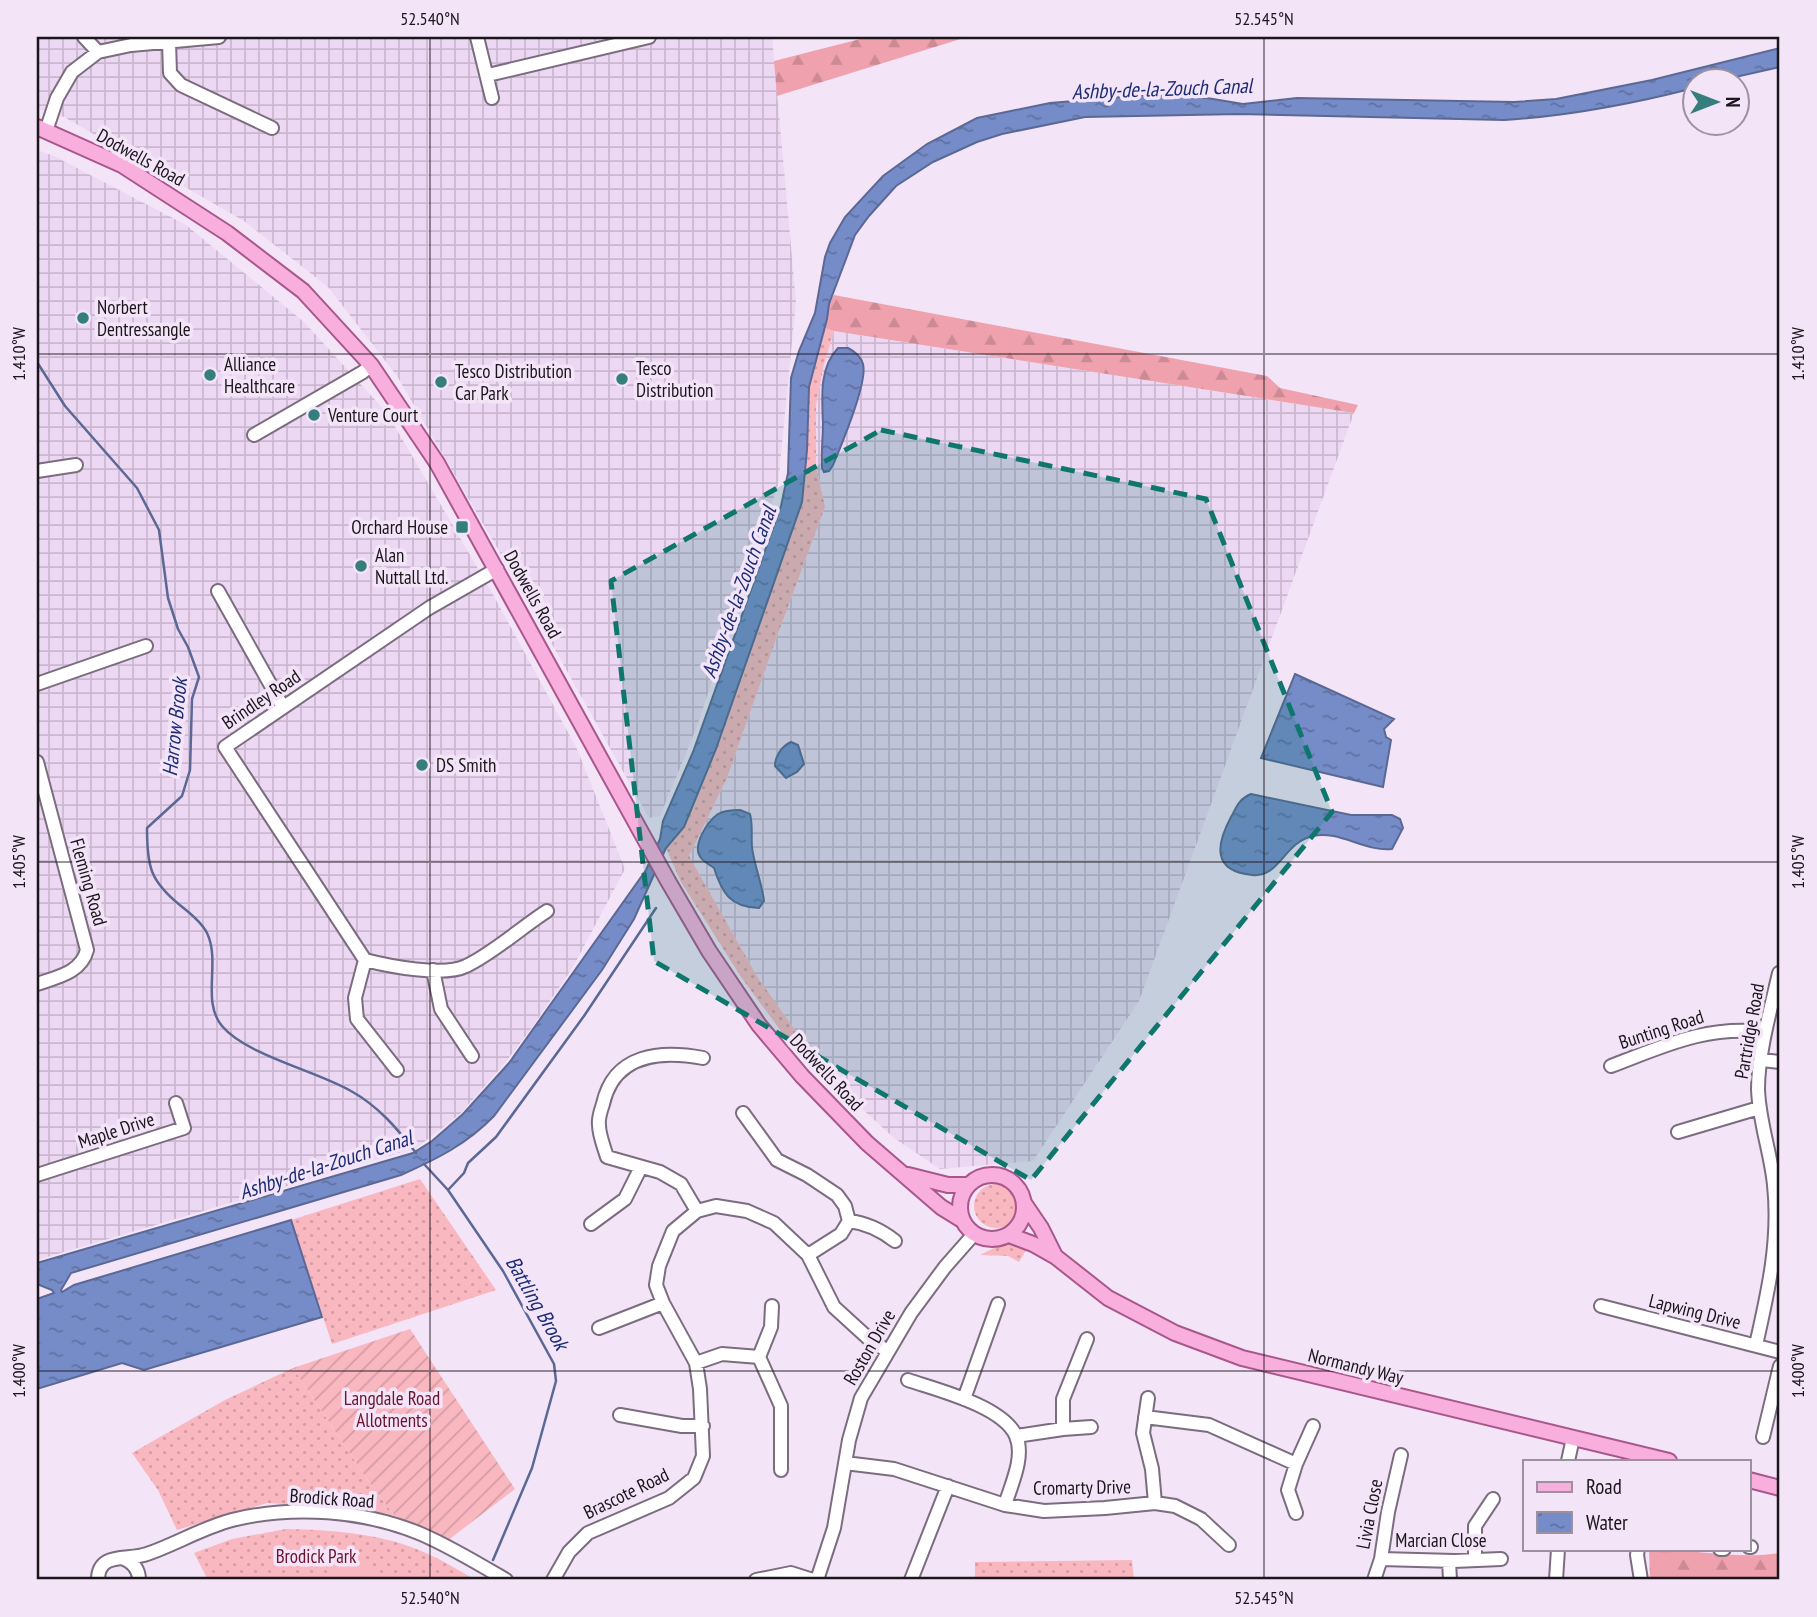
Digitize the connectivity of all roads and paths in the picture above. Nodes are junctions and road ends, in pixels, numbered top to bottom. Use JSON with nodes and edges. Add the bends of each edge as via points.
{"nodes":[{"id":1,"x":84,"y":37,"type":"edge"},
{"id":2,"x":219,"y":37,"type":"edge"},
{"id":3,"x":477,"y":37,"type":"edge"},
{"id":4,"x":649,"y":37,"type":"edge"},
{"id":5,"x":169,"y":42,"type":"junction"},
{"id":6,"x":98,"y":52,"type":"junction"},
{"id":7,"x":488,"y":75,"type":"junction"},
{"id":8,"x":492,"y":98,"type":"dead end"},
{"id":9,"x":272,"y":128,"type":"dead end"},
{"id":10,"x":41,"y":129,"type":"edge"},
{"id":11,"x":371,"y":365,"type":"junction"},
{"id":12,"x":254,"y":435,"type":"dead end"},
{"id":13,"x":76,"y":465,"type":"dead end"},
{"id":14,"x":37,"y":471,"type":"edge"},
{"id":15,"x":497,"y":569,"type":"junction"},
{"id":16,"x":218,"y":591,"type":"dead end"},
{"id":17,"x":146,"y":646,"type":"dead end"},
{"id":18,"x":37,"y":684,"type":"edge"},
{"id":19,"x":283,"y":708,"type":"junction"},
{"id":20,"x":37,"y":762,"type":"edge"},
{"id":21,"x":547,"y":911,"type":"dead end"},
{"id":22,"x":365,"y":960,"type":"junction"},
{"id":23,"x":433,"y":970,"type":"junction"},
{"id":24,"x":1779,"y":973,"type":"edge"},
{"id":25,"x":37,"y":984,"type":"edge"},
{"id":26,"x":1765,"y":1032,"type":"junction"},
{"id":27,"x":472,"y":1056,"type":"dead end"},
{"id":28,"x":703,"y":1058,"type":"dead end"},
{"id":29,"x":1762,"y":1060,"type":"junction"},
{"id":30,"x":1780,"y":1062,"type":"edge"},
{"id":31,"x":1611,"y":1066,"type":"dead end"},
{"id":32,"x":397,"y":1070,"type":"dead end"},
{"id":33,"x":176,"y":1103,"type":"dead end"},
{"id":34,"x":1759,"y":1108,"type":"junction"},
{"id":35,"x":743,"y":1113,"type":"dead end"},
{"id":36,"x":1678,"y":1132,"type":"dead end"},
{"id":37,"x":1774,"y":1144,"type":"edge"},
{"id":38,"x":641,"y":1167,"type":"junction"},
{"id":39,"x":903,"y":1173,"type":"junction"},
{"id":40,"x":37,"y":1175,"type":"edge"},
{"id":41,"x":969,"y":1185,"type":"junction"},
{"id":42,"x":1024,"y":1203,"type":"junction"},
{"id":43,"x":697,"y":1211,"type":"junction"},
{"id":44,"x":962,"y":1220,"type":"junction"},
{"id":45,"x":849,"y":1221,"type":"junction"},
{"id":46,"x":591,"y":1224,"type":"dead end"},
{"id":47,"x":974,"y":1234,"type":"junction"},
{"id":48,"x":1009,"y":1235,"type":"junction"},
{"id":49,"x":895,"y":1241,"type":"dead end"},
{"id":50,"x":808,"y":1255,"type":"junction"},
{"id":51,"x":1056,"y":1257,"type":"junction"},
{"id":52,"x":663,"y":1303,"type":"junction"},
{"id":53,"x":998,"y":1304,"type":"dead end"},
{"id":54,"x":772,"y":1306,"type":"dead end"},
{"id":55,"x":1601,"y":1306,"type":"dead end"},
{"id":56,"x":598,"y":1328,"type":"dead end"},
{"id":57,"x":1087,"y":1339,"type":"dead end"},
{"id":58,"x":1756,"y":1345,"type":"junction"},
{"id":59,"x":887,"y":1351,"type":"junction"},
{"id":60,"x":1780,"y":1352,"type":"edge"},
{"id":61,"x":759,"y":1357,"type":"junction"},
{"id":62,"x":696,"y":1363,"type":"junction"},
{"id":63,"x":1780,"y":1366,"type":"edge"},
{"id":64,"x":908,"y":1380,"type":"dead end"},
{"id":65,"x":1148,"y":1398,"type":"dead end"},
{"id":66,"x":964,"y":1399,"type":"junction"},
{"id":67,"x":620,"y":1415,"type":"dead end"},
{"id":68,"x":1145,"y":1418,"type":"junction"},
{"id":69,"x":703,"y":1426,"type":"junction"},
{"id":70,"x":1313,"y":1426,"type":"dead end"},
{"id":71,"x":1091,"y":1427,"type":"dead end"},
{"id":72,"x":1063,"y":1429,"type":"junction"},
{"id":73,"x":1016,"y":1436,"type":"junction"},
{"id":74,"x":1763,"y":1437,"type":"dead end"},
{"id":75,"x":1573,"y":1438,"type":"junction"},
{"id":76,"x":1401,"y":1455,"type":"dead end"},
{"id":77,"x":1568,"y":1460,"type":"edge"},
{"id":78,"x":1665,"y":1460,"type":"edge"},
{"id":79,"x":845,"y":1463,"type":"junction"},
{"id":80,"x":1296,"y":1464,"type":"junction"},
{"id":81,"x":780,"y":1469,"type":"dead end"},
{"id":82,"x":1750,"y":1480,"type":"edge"},
{"id":83,"x":948,"y":1486,"type":"junction"},
{"id":84,"x":1780,"y":1488,"type":"edge"},
{"id":85,"x":1493,"y":1499,"type":"dead end"},
{"id":86,"x":1155,"y":1503,"type":"junction"},
{"id":87,"x":1005,"y":1505,"type":"junction"},
{"id":88,"x":1296,"y":1513,"type":"dead end"},
{"id":89,"x":1229,"y":1545,"type":"dead end"},
{"id":90,"x":1558,"y":1550,"type":"edge"},
{"id":91,"x":1638,"y":1550,"type":"edge"},
{"id":92,"x":148,"y":1554,"type":"junction"},
{"id":93,"x":122,"y":1558,"type":"junction"},
{"id":94,"x":1381,"y":1559,"type":"junction"},
{"id":95,"x":1501,"y":1559,"type":"dead end"},
{"id":96,"x":1475,"y":1560,"type":"junction"},
{"id":97,"x":1449,"y":1561,"type":"junction"},
{"id":98,"x":138,"y":1574,"type":"edge"},
{"id":99,"x":97,"y":1580,"type":"edge"},
{"id":100,"x":506,"y":1580,"type":"edge"},
{"id":101,"x":553,"y":1580,"type":"edge"},
{"id":102,"x":756,"y":1580,"type":"edge"},
{"id":103,"x":815,"y":1580,"type":"edge"},
{"id":104,"x":911,"y":1580,"type":"edge"},
{"id":105,"x":1374,"y":1580,"type":"edge"},
{"id":106,"x":1450,"y":1580,"type":"edge"},
{"id":107,"x":1556,"y":1580,"type":"edge"},
{"id":108,"x":1641,"y":1580,"type":"edge"}],
"edges":[{"from":1,"to":6,"type":"street"},
{"from":2,"to":5,"type":"street"},
{"from":3,"to":7,"type":"street"},
{"from":4,"to":7,"type":"street"},
{"from":5,"to":6,"type":"street"},
{"from":5,"to":9,"type":"street","via":[[170,73],[181,85]]},
{"from":6,"to":10,"type":"street","via":[[72,72]]},
{"from":7,"to":8,"type":"street"},
{"from":10,"to":11,"type":"main road","name":"Dodwells Road","via":[[122,165],[227,233],[303,291]]},
{"from":11,"to":12,"type":"street"},
{"from":11,"to":15,"type":"main road","name":"Dodwells Road","via":[[437,463]]},
{"from":13,"to":14,"type":"street"},
{"from":15,"to":19,"type":"street","name":"Brindley Road","via":[[429,608]]},
{"from":15,"to":39,"type":"main road","name":"Dodwells Road","via":[[709,951],[759,1025],[802,1076]]},
{"from":16,"to":19,"type":"street"},
{"from":17,"to":18,"type":"street"},
{"from":19,"to":22,"type":"street","name":"Brindley Road","via":[[225,747]]},
{"from":20,"to":25,"type":"street","name":"Fleming Road","via":[[88,950],[72,971]]},
{"from":21,"to":23,"type":"street","via":[[465,967]]},
{"from":22,"to":23,"type":"street"},
{"from":22,"to":32,"type":"street","via":[[355,998],[357,1019]]},
{"from":23,"to":27,"type":"street","via":[[441,1009]]},
{"from":24,"to":26,"type":"street","name":"Partridge Road"},
{"from":26,"to":29,"type":"street","name":"Partridge Road"},
{"from":26,"to":31,"type":"street","name":"Bunting Road","via":[[1712,1031],[1681,1038]]},
{"from":28,"to":38,"type":"street","via":[[652,1055],[626,1065],[606,1089],[598,1124],[607,1157]]},
{"from":29,"to":30,"type":"street"},
{"from":29,"to":34,"type":"street","name":"Partridge Road"},
{"from":33,"to":40,"type":"street","name":"Maple Drive","via":[[184,1128]]},
{"from":34,"to":36,"type":"street"},
{"from":34,"to":37,"type":"street","name":"Partridge Road"},
{"from":35,"to":45,"type":"street","via":[[777,1160],[836,1195]]},
{"from":37,"to":58,"type":"street","name":"Partridge Road","via":[[1776,1225]]},
{"from":38,"to":43,"type":"street","via":[[681,1184]]},
{"from":38,"to":46,"type":"street","via":[[625,1199]]},
{"from":39,"to":41,"type":"main road","name":"Dodwells Road","via":[[948,1185]]},
{"from":39,"to":44,"type":"main road","name":"Dodwells Road"},
{"from":41,"to":42,"type":"main road","via":[[987,1175],[998,1175],[1015,1185]]},
{"from":41,"to":44,"type":"main road","via":[[960,1202]]},
{"from":42,"to":48,"type":"main road","via":[[1021,1221]]},
{"from":42,"to":51,"type":"main road","name":"Normandy Way"},
{"from":43,"to":50,"type":"street","via":[[716,1206],[747,1211],[774,1223]]},
{"from":43,"to":52,"type":"street","name":"Brascote Road","via":[[673,1231],[659,1266],[656,1285]]},
{"from":44,"to":47,"type":"main road"},
{"from":45,"to":49,"type":"street","via":[[884,1232]]},
{"from":45,"to":50,"type":"street","via":[[841,1234]]},
{"from":47,"to":48,"type":"main road","via":[[991,1240]]},
{"from":47,"to":59,"type":"street","name":"Roston Drive","via":[[945,1267]]},
{"from":48,"to":51,"type":"main road","name":"Normandy Way"},
{"from":50,"to":59,"type":"street","via":[[834,1307]]},
{"from":51,"to":75,"type":"main road","name":"Normandy Way","via":[[1108,1298],[1175,1333],[1242,1358]]},
{"from":52,"to":56,"type":"street"},
{"from":52,"to":62,"type":"street","name":"Brascote Road"},
{"from":53,"to":66,"type":"street"},
{"from":54,"to":61,"type":"street","via":[[771,1327]]},
{"from":55,"to":58,"type":"street","name":"Lapwing Drive"},
{"from":57,"to":72,"type":"street","via":[[1063,1399]]},
{"from":58,"to":60,"type":"street","name":"Lapwing Drive"},
{"from":59,"to":79,"type":"street","name":"Roston Drive","via":[[861,1398]]},
{"from":61,"to":62,"type":"street","via":[[722,1354]]},
{"from":61,"to":81,"type":"street","via":[[781,1406]]},
{"from":62,"to":69,"type":"street","name":"Brascote Road"},
{"from":63,"to":74,"type":"street"},
{"from":64,"to":66,"type":"street"},
{"from":65,"to":68,"type":"street"},
{"from":66,"to":73,"type":"street","via":[[997,1415]]},
{"from":67,"to":69,"type":"street"},
{"from":68,"to":80,"type":"street","via":[[1209,1425]]},
{"from":68,"to":86,"type":"street","via":[[1143,1433]]},
{"from":69,"to":101,"type":"street","name":"Brascote Road","via":[[704,1456],[694,1478],[669,1498],[587,1533]]},
{"from":70,"to":80,"type":"street"},
{"from":71,"to":72,"type":"street"},
{"from":72,"to":73,"type":"street"},
{"from":73,"to":87,"type":"street","via":[[1018,1460]]},
{"from":75,"to":77,"type":"street"},
{"from":75,"to":78,"type":"main road","name":"Normandy Way"},
{"from":76,"to":94,"type":"street","name":"Livia Close"},
{"from":79,"to":83,"type":"street","name":"Cromarty Drive","via":[[894,1469]]},
{"from":79,"to":103,"type":"street","name":"Roston Drive","via":[[834,1528]]},
{"from":80,"to":88,"type":"street","via":[[1288,1490]]},
{"from":82,"to":84,"type":"main road"},
{"from":83,"to":87,"type":"street","name":"Cromarty Drive"},
{"from":83,"to":104,"type":"street"},
{"from":85,"to":96,"type":"street","via":[[1475,1526]]},
{"from":86,"to":87,"type":"street","name":"Cromarty Drive","via":[[1044,1511]]},
{"from":86,"to":89,"type":"street","name":"Cromarty Drive","via":[[1175,1506],[1200,1519]]},
{"from":90,"to":107,"type":"street"},
{"from":91,"to":108,"type":"street"},
{"from":92,"to":93,"type":"street","name":"Brodick Road"},
{"from":92,"to":98,"type":"street","name":"Brodick Road"},
{"from":92,"to":100,"type":"street","name":"Brodick Road","via":[[232,1520],[302,1512],[349,1514],[423,1535]]},
{"from":93,"to":98,"type":"street","via":[[129,1560]]},
{"from":93,"to":99,"type":"street","via":[[105,1562]]},
{"from":94,"to":97,"type":"street","name":"Marcian Close"},
{"from":94,"to":105,"type":"street","name":"Livia Close"},
{"from":95,"to":96,"type":"street","name":"Marcian Close"},
{"from":96,"to":97,"type":"street","name":"Marcian Close"},
{"from":97,"to":106,"type":"street"},
{"from":102,"to":103,"type":"street","via":[[791,1573]]}]}
